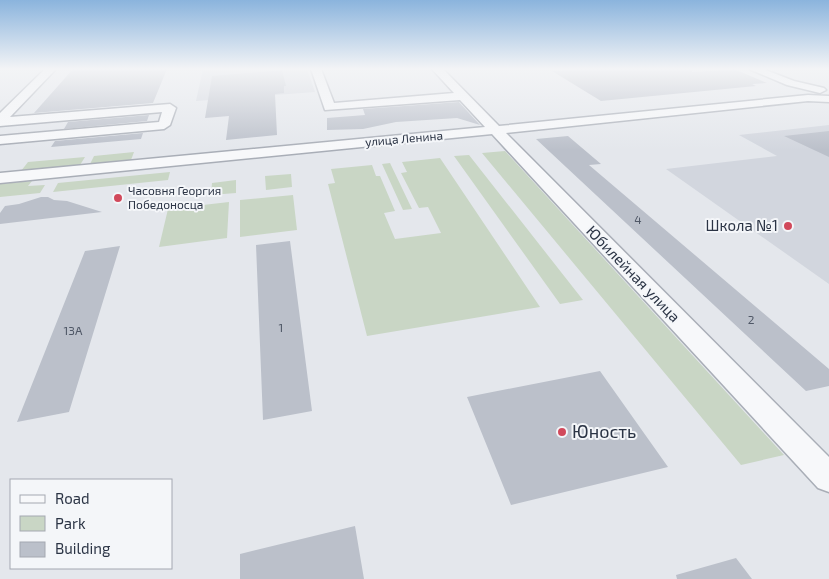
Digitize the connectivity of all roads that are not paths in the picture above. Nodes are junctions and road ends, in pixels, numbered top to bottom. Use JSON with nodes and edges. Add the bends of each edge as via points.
{"nodes":[{"id":1,"x":24,"y":96,"type":"edge"},
{"id":2,"x":325,"y":96,"type":"edge"},
{"id":3,"x":463,"y":96,"type":"joint"},
{"id":4,"x":811,"y":96,"type":"edge"},
{"id":5,"x":808,"y":98,"type":"junction"},
{"id":6,"x":829,"y":99,"type":"edge"},
{"id":7,"x":0,"y":121,"type":"edge"},
{"id":8,"x":496,"y":130,"type":"junction"},
{"id":9,"x":0,"y":140,"type":"edge"},
{"id":10,"x":0,"y":178,"type":"edge"},
{"id":11,"x":829,"y":478,"type":"edge"}],
"edges":[{"from":1,"to":7,"type":"street"},
{"from":2,"to":3,"type":"street","via":[[329,107]]},
{"from":3,"to":8,"type":"street","name":"Юбилейная улица"},
{"from":4,"to":5,"type":"street"},
{"from":5,"to":6,"type":"street","name":"улица Ленина"},
{"from":5,"to":8,"type":"street","name":"улица Ленина"},
{"from":7,"to":9,"type":"street","via":[[170,108],[164,125]]},
{"from":8,"to":10,"type":"street","name":"улица Ленина"},
{"from":8,"to":11,"type":"street","name":"Юбилейная улица"}]}
